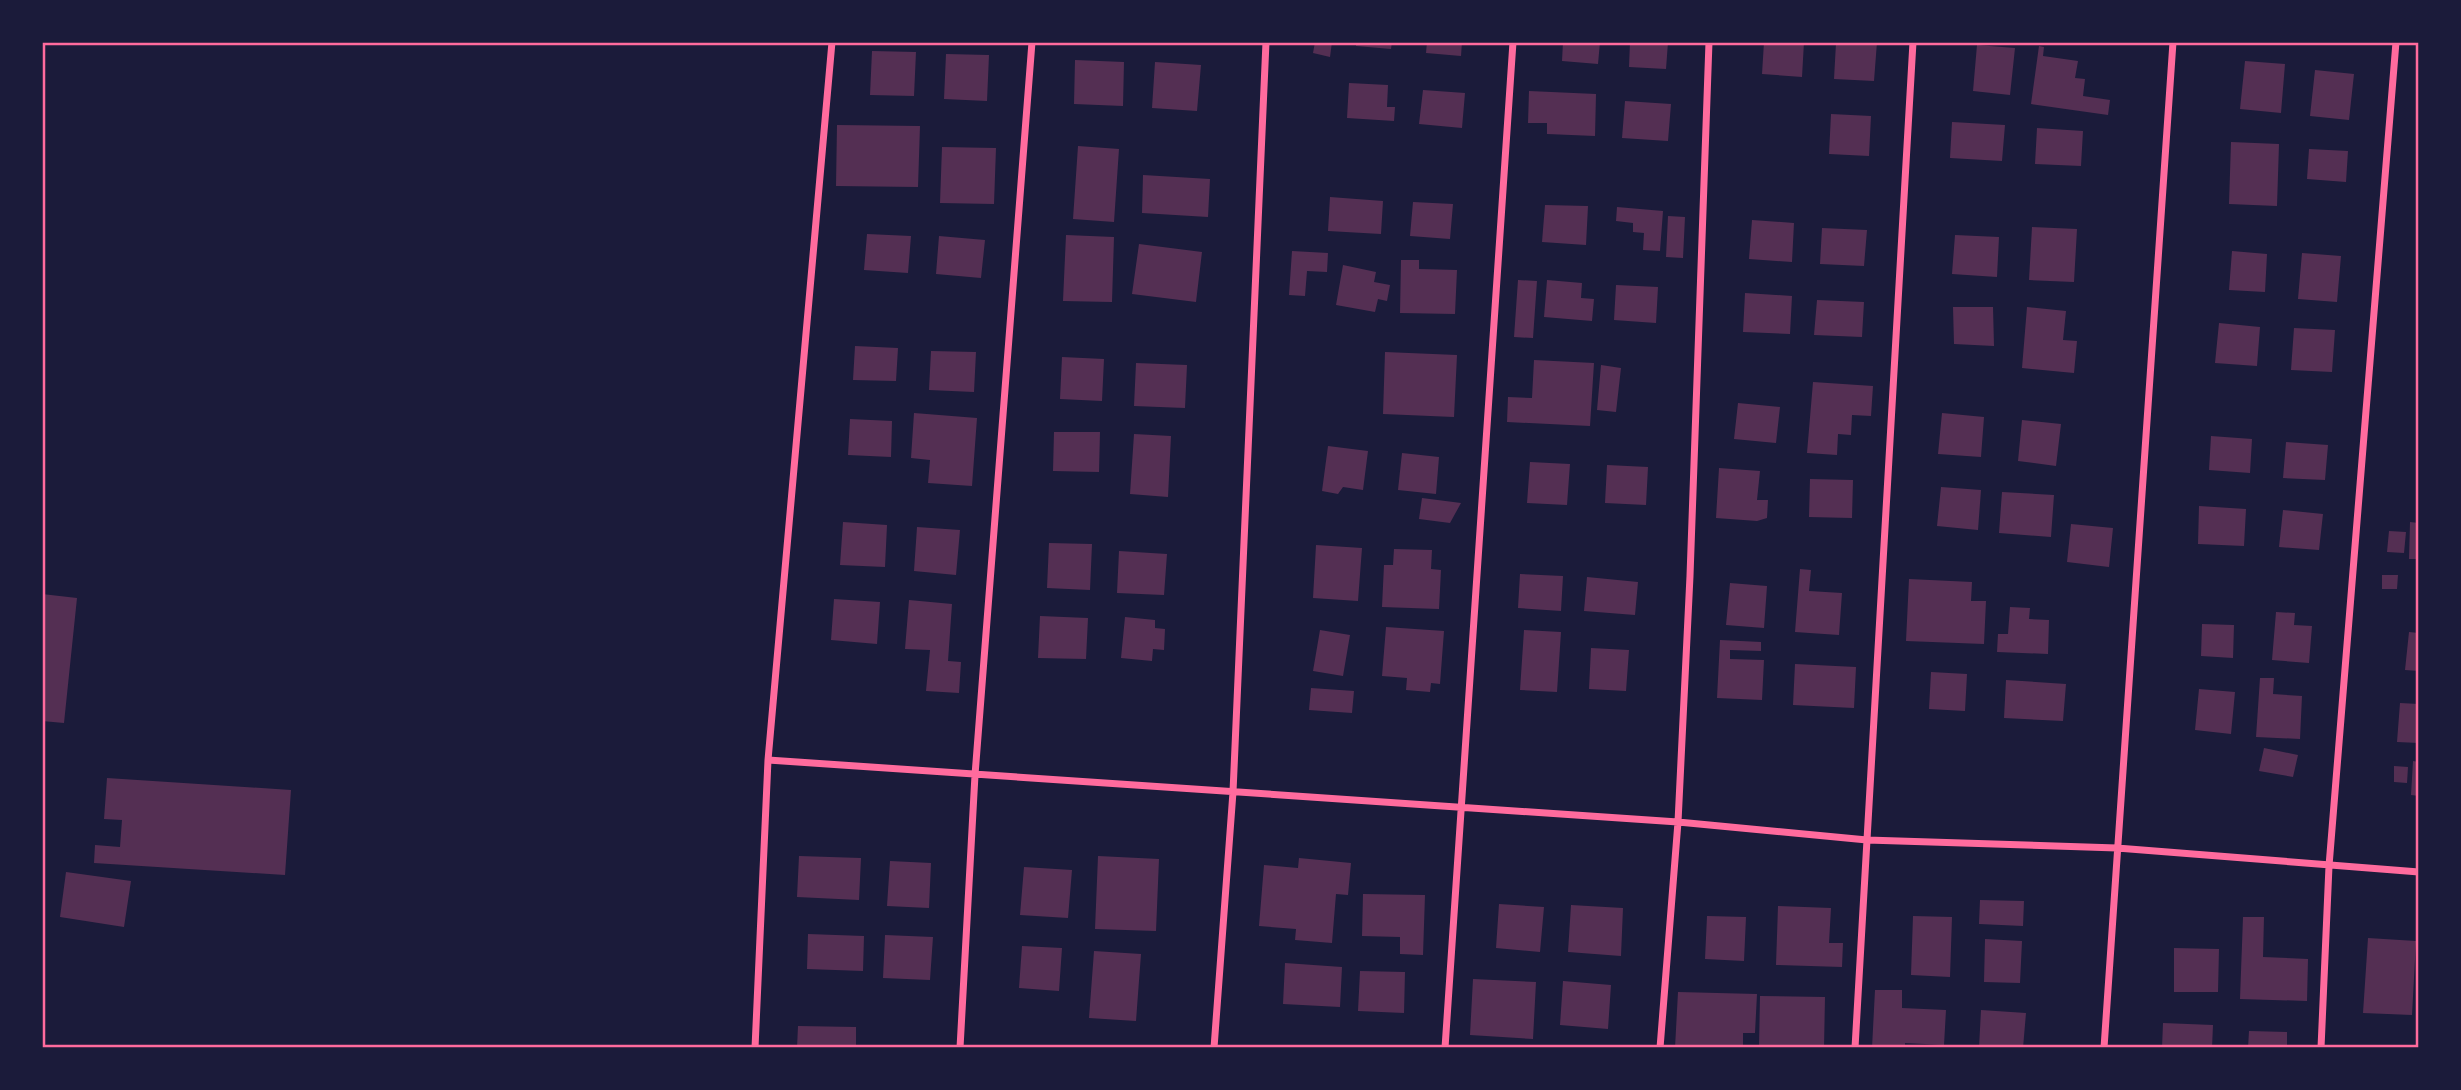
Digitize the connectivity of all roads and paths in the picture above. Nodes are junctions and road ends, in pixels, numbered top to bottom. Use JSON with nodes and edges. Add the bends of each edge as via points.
{"nodes":[{"id":1,"x":832,"y":42,"type":"edge"},
{"id":2,"x":1032,"y":42,"type":"edge"},
{"id":3,"x":1266,"y":42,"type":"edge"},
{"id":4,"x":1513,"y":42,"type":"edge"},
{"id":5,"x":1709,"y":42,"type":"edge"},
{"id":6,"x":1913,"y":42,"type":"edge"},
{"id":7,"x":2173,"y":42,"type":"edge"},
{"id":8,"x":2396,"y":42,"type":"edge"},
{"id":9,"x":768,"y":760,"type":"junction"},
{"id":10,"x":975,"y":775,"type":"junction"},
{"id":11,"x":1233,"y":792,"type":"junction"},
{"id":12,"x":1462,"y":808,"type":"junction"},
{"id":13,"x":1678,"y":822,"type":"junction"},
{"id":14,"x":1867,"y":840,"type":"junction"},
{"id":15,"x":2117,"y":848,"type":"junction"},
{"id":16,"x":2329,"y":866,"type":"junction"},
{"id":17,"x":2419,"y":873,"type":"edge"},
{"id":18,"x":755,"y":1048,"type":"edge"},
{"id":19,"x":960,"y":1048,"type":"edge"},
{"id":20,"x":1214,"y":1048,"type":"edge"},
{"id":21,"x":1445,"y":1048,"type":"edge"},
{"id":22,"x":1660,"y":1048,"type":"edge"},
{"id":23,"x":1855,"y":1048,"type":"edge"},
{"id":24,"x":2104,"y":1048,"type":"edge"},
{"id":25,"x":2320,"y":1048,"type":"edge"}],
"edges":[{"from":1,"to":9,"type":"street"},
{"from":2,"to":10,"type":"street"},
{"from":3,"to":11,"type":"street"},
{"from":4,"to":12,"type":"street"},
{"from":5,"to":13,"type":"street"},
{"from":6,"to":14,"type":"street"},
{"from":7,"to":15,"type":"street"},
{"from":8,"to":16,"type":"street"},
{"from":9,"to":10,"type":"street"},
{"from":9,"to":18,"type":"street"},
{"from":10,"to":11,"type":"street"},
{"from":10,"to":19,"type":"street"},
{"from":11,"to":12,"type":"street"},
{"from":11,"to":20,"type":"street"},
{"from":12,"to":13,"type":"street"},
{"from":12,"to":21,"type":"street"},
{"from":13,"to":14,"type":"street"},
{"from":13,"to":22,"type":"street"},
{"from":14,"to":15,"type":"street"},
{"from":14,"to":23,"type":"street"},
{"from":15,"to":16,"type":"street"},
{"from":15,"to":24,"type":"street"},
{"from":16,"to":17,"type":"street"},
{"from":16,"to":25,"type":"street"}]}
